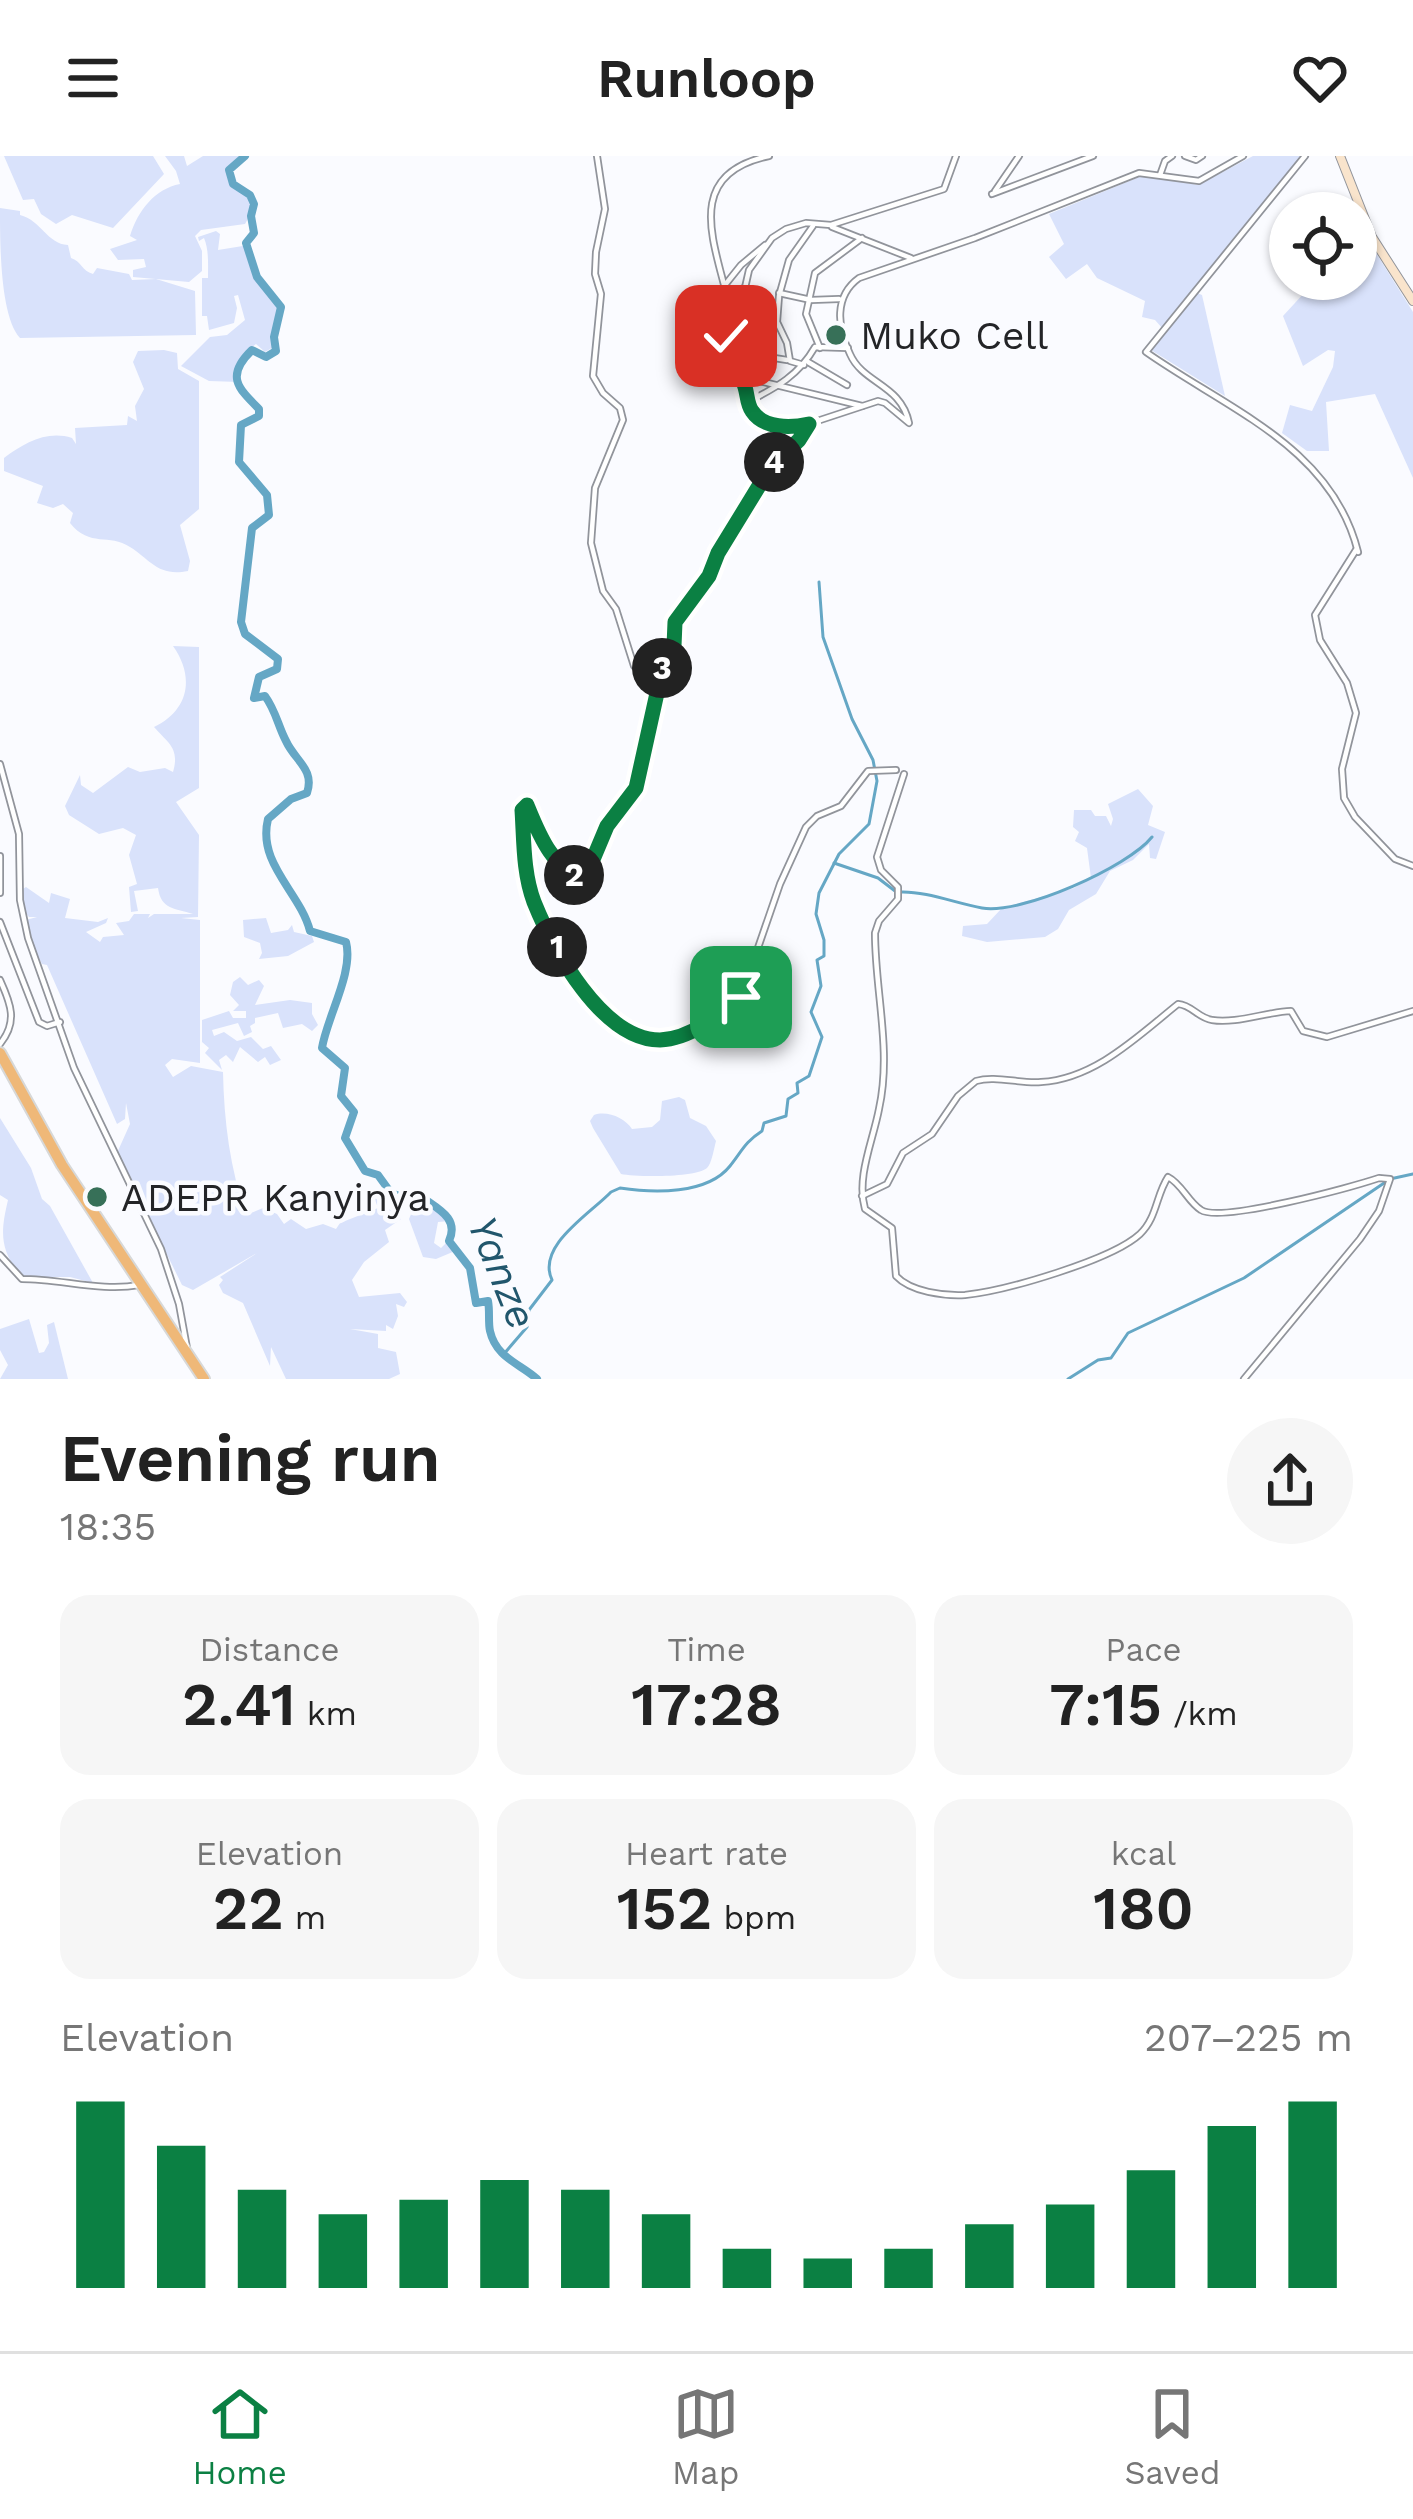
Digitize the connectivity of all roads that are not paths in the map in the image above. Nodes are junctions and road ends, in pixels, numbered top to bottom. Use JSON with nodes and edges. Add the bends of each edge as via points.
{"nodes":[{"id":1,"x":597,"y":156,"type":"edge"},
{"id":2,"x":769,"y":156,"type":"edge"},
{"id":3,"x":956,"y":156,"type":"edge"},
{"id":4,"x":1019,"y":156,"type":"edge"},
{"id":5,"x":1093,"y":156,"type":"edge"},
{"id":6,"x":1172,"y":156,"type":"edge"},
{"id":7,"x":1185,"y":156,"type":"edge"},
{"id":8,"x":1202,"y":156,"type":"edge"},
{"id":9,"x":1243,"y":156,"type":"edge"},
{"id":10,"x":1305,"y":156,"type":"edge"},
{"id":11,"x":1340,"y":156,"type":"edge"},
{"id":12,"x":1160,"y":175,"type":"junction"},
{"id":13,"x":815,"y":223,"type":"junction"},
{"id":14,"x":827,"y":225,"type":"junction"},
{"id":15,"x":862,"y":238,"type":"junction"},
{"id":16,"x":769,"y":242,"type":"junction"},
{"id":17,"x":913,"y":260,"type":"junction"},
{"id":18,"x":724,"y":284,"type":"junction"},
{"id":19,"x":745,"y":288,"type":"junction"},
{"id":20,"x":779,"y":293,"type":"junction"},
{"id":21,"x":841,"y":298,"type":"junction"},
{"id":22,"x":807,"y":299,"type":"junction"},
{"id":23,"x":1413,"y":301,"type":"edge"},
{"id":24,"x":701,"y":315,"type":"dead end"},
{"id":25,"x":732,"y":321,"type":"junction"},
{"id":26,"x":820,"y":347,"type":"junction"},
{"id":27,"x":848,"y":348,"type":"junction"},
{"id":28,"x":790,"y":361,"type":"junction"},
{"id":29,"x":806,"y":364,"type":"junction"},
{"id":30,"x":739,"y":376,"type":"junction"},
{"id":31,"x":782,"y":385,"type":"junction"},
{"id":32,"x":847,"y":385,"type":"dead end"},
{"id":33,"x":748,"y":402,"type":"junction"},
{"id":34,"x":863,"y":406,"type":"junction"},
{"id":35,"x":809,"y":424,"type":"junction"},
{"id":36,"x":658,"y":691,"type":"junction"},
{"id":37,"x":0,"y":764,"type":"edge"},
{"id":38,"x":896,"y":770,"type":"dead end"},
{"id":39,"x":904,"y":774,"type":"dead end"},
{"id":40,"x":0,"y":856,"type":"edge"},
{"id":41,"x":1413,"y":866,"type":"edge"},
{"id":42,"x":0,"y":893,"type":"edge"},
{"id":43,"x":0,"y":922,"type":"edge"},
{"id":44,"x":0,"y":980,"type":"edge"},
{"id":45,"x":1413,"y":1011,"type":"edge"},
{"id":46,"x":60,"y":1022,"type":"junction"},
{"id":47,"x":0,"y":1044,"type":"edge"},
{"id":48,"x":0,"y":1053,"type":"edge"},
{"id":49,"x":862,"y":1196,"type":"junction"},
{"id":50,"x":0,"y":1255,"type":"edge"},
{"id":51,"x":140,"y":1285,"type":"junction"},
{"id":52,"x":188,"y":1353,"type":"junction"},
{"id":53,"x":204,"y":1379,"type":"edge"},
{"id":54,"x":1244,"y":1379,"type":"edge"}],
"edges":[{"from":1,"to":36,"type":"street","via":[[605,209],[593,376],[623,419],[595,488],[590,542],[634,666]]},
{"from":2,"to":18,"type":"street","via":[[732,167],[720,183],[711,237]]},
{"from":3,"to":14,"type":"street","via":[[946,188]]},
{"from":4,"to":5,"type":"street","via":[[992,194]]},
{"from":6,"to":12,"type":"street"},
{"from":7,"to":8,"type":"street"},
{"from":9,"to":12,"type":"street","via":[[1198,181]]},
{"from":10,"to":41,"type":"street","via":[[1147,352],[1302,455],[1336,500],[1358,550],[1315,615],[1356,712],[1341,787],[1377,842]]},
{"from":11,"to":23,"type":"main road","via":[[1372,237]]},
{"from":12,"to":17,"type":"street","via":[[1139,173]]},
{"from":13,"to":14,"type":"street"},
{"from":13,"to":16,"type":"street"},
{"from":13,"to":20,"type":"street","via":[[789,260]]},
{"from":14,"to":15,"type":"street"},
{"from":15,"to":17,"type":"street"},
{"from":15,"to":22,"type":"street","via":[[823,264]]},
{"from":16,"to":18,"type":"street"},
{"from":16,"to":19,"type":"street"},
{"from":17,"to":21,"type":"street","via":[[859,278]]},
{"from":18,"to":24,"type":"street"},
{"from":18,"to":25,"type":"street"},
{"from":19,"to":25,"type":"street"},
{"from":19,"to":28,"type":"street","via":[[754,346]]},
{"from":20,"to":22,"type":"street"},
{"from":20,"to":28,"type":"street","via":[[777,322]]},
{"from":21,"to":22,"type":"street"},
{"from":21,"to":27,"type":"street"},
{"from":22,"to":26,"type":"street"},
{"from":25,"to":30,"type":"street","via":[[726,348]]},
{"from":26,"to":27,"type":"street"},
{"from":26,"to":29,"type":"street"},
{"from":27,"to":34,"type":"street","via":[[896,394],[910,422],[886,403]]},
{"from":28,"to":29,"type":"street"},
{"from":29,"to":31,"type":"street"},
{"from":29,"to":32,"type":"street"},
{"from":30,"to":31,"type":"street"},
{"from":30,"to":33,"type":"street"},
{"from":31,"to":33,"type":"street"},
{"from":31,"to":34,"type":"street"},
{"from":33,"to":35,"type":"street","via":[[768,423]]},
{"from":34,"to":35,"type":"street"},
{"from":35,"to":36,"type":"street","via":[[770,468],[675,622]]},
{"from":36,"to":38,"type":"street","via":[[636,788],[607,826],[586,876],[560,864],[527,805],[522,810],[534,902],[566,964],[632,1034],[658,1040],[688,1032],[741,997],[806,826],[841,806],[868,771]]},
{"from":37,"to":46,"type":"street","via":[[19,834],[23,920]]},
{"from":39,"to":49,"type":"street","via":[[877,857],[898,899],[874,933],[884,1065]]},
{"from":40,"to":42,"type":"street"},
{"from":43,"to":46,"type":"street","via":[[39,1022]]},
{"from":44,"to":47,"type":"street","via":[[13,1012]]},
{"from":45,"to":49,"type":"street","via":[[1322,1037],[1303,1031],[1291,1011],[1216,1021],[1178,1004],[1083,1073],[1045,1082],[980,1078],[932,1134],[903,1153],[886,1184]]},
{"from":46,"to":52,"type":"street","via":[[161,1249]]},
{"from":48,"to":51,"type":"highway"},
{"from":49,"to":54,"type":"street","via":[[865,1209],[892,1228],[898,1279],[965,1294],[1120,1248],[1148,1225],[1170,1177],[1215,1214],[1390,1179],[1355,1246]]},
{"from":50,"to":51,"type":"street","via":[[22,1279]]},
{"from":51,"to":52,"type":"highway"},
{"from":52,"to":53,"type":"highway"}]}
